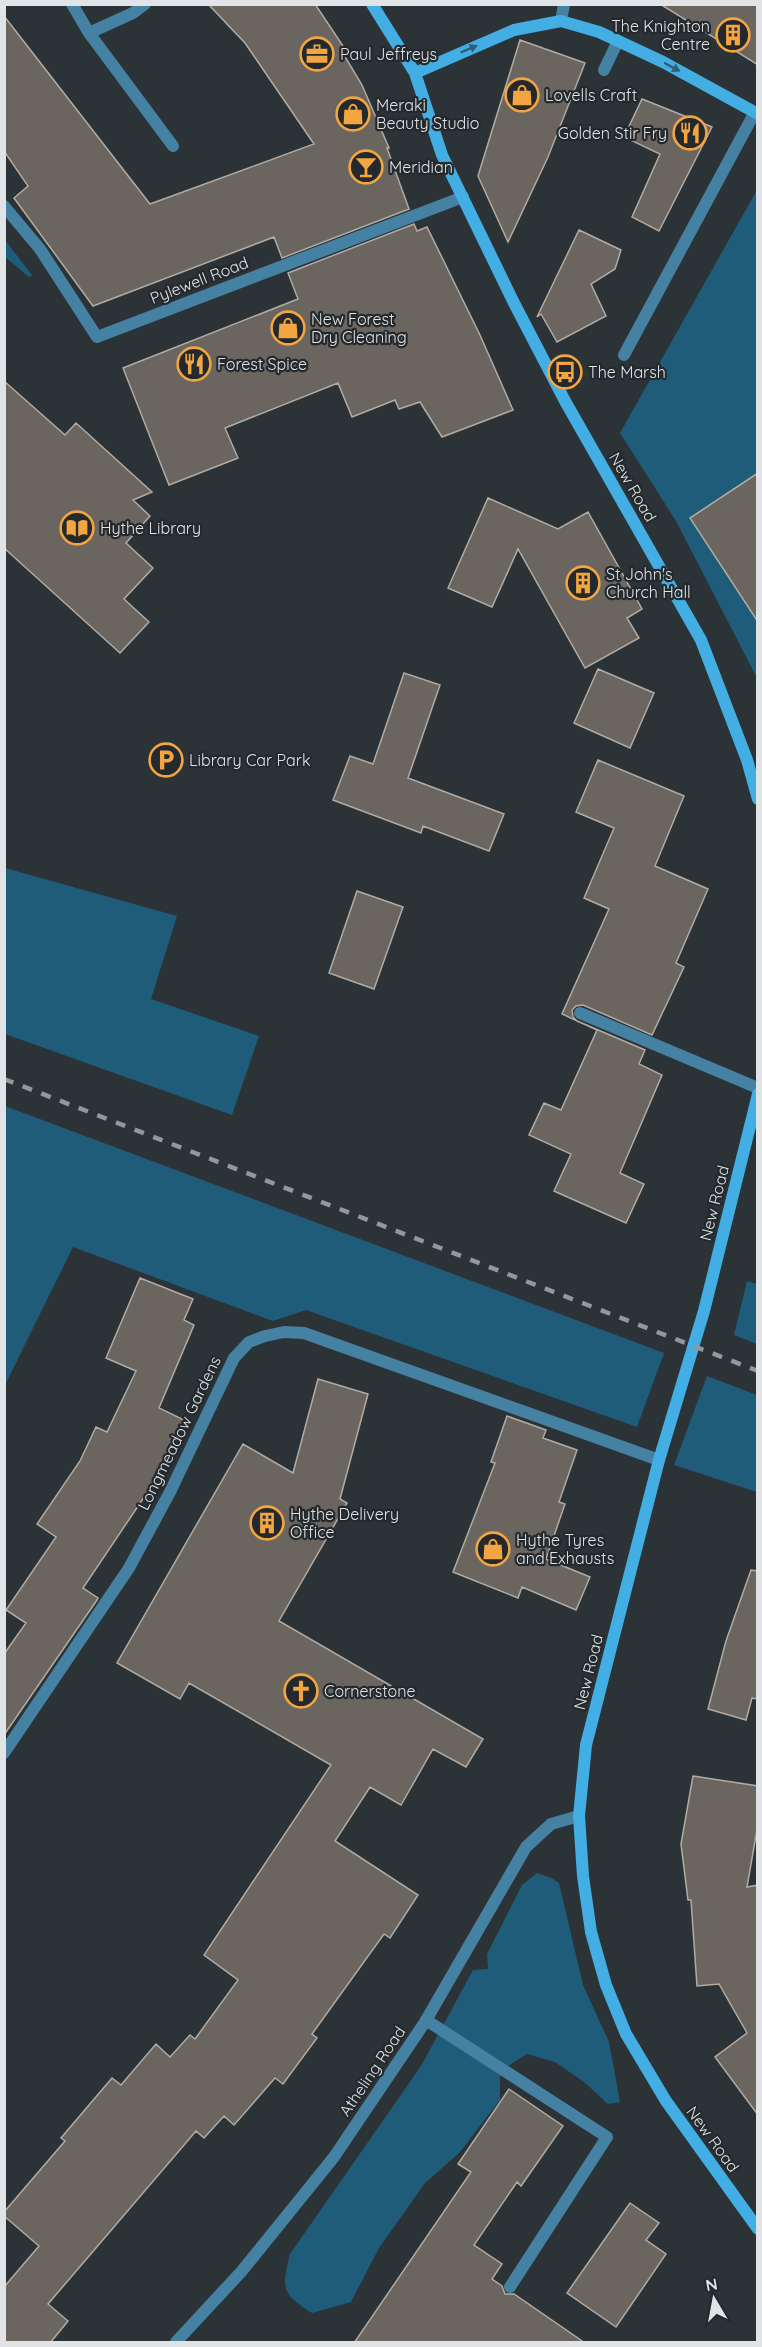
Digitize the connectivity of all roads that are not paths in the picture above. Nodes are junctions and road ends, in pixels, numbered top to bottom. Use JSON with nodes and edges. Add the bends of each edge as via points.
{"nodes":[{"id":1,"x":72,"y":4,"type":"edge"},
{"id":2,"x":145,"y":4,"type":"edge"},
{"id":3,"x":372,"y":4,"type":"edge"},
{"id":4,"x":564,"y":4,"type":"edge"},
{"id":5,"x":561,"y":21,"type":"junction"},
{"id":6,"x":89,"y":33,"type":"junction"},
{"id":7,"x":618,"y":41,"type":"junction"},
{"id":8,"x":604,"y":70,"type":"dead end"},
{"id":9,"x":415,"y":72,"type":"junction"},
{"id":10,"x":756,"y":113,"type":"edge"},
{"id":11,"x":173,"y":146,"type":"dead end"},
{"id":12,"x":463,"y":197,"type":"junction"},
{"id":13,"x":4,"y":206,"type":"edge"},
{"id":14,"x":624,"y":355,"type":"dead end"},
{"id":15,"x":758,"y":799,"type":"edge"},
{"id":16,"x":580,"y":1013,"type":"dead end"},
{"id":17,"x":758,"y":1088,"type":"edge"},
{"id":18,"x":758,"y":1094,"type":"edge"},
{"id":19,"x":659,"y":1460,"type":"junction"},
{"id":20,"x":4,"y":1754,"type":"edge"},
{"id":21,"x":579,"y":1816,"type":"junction"},
{"id":22,"x":426,"y":2020,"type":"junction"},
{"id":23,"x":758,"y":2229,"type":"edge"},
{"id":24,"x":510,"y":2287,"type":"dead end"},
{"id":25,"x":176,"y":2343,"type":"edge"}],
"edges":[{"from":1,"to":6,"type":"street"},
{"from":2,"to":6,"type":"street"},
{"from":3,"to":9,"type":"street"},
{"from":4,"to":5,"type":"street"},
{"from":5,"to":7,"type":"street"},
{"from":9,"to":5,"type":"street","one_way":true,"via":[[514,30]]},
{"from":6,"to":11,"type":"street"},
{"from":7,"to":8,"type":"street"},
{"from":7,"to":10,"type":"street","one_way":true},
{"from":9,"to":12,"type":"street","via":[[442,155]]},
{"from":10,"to":14,"type":"street"},
{"from":12,"to":13,"type":"street","name":"Pylewell Road","via":[[97,337],[40,249]]},
{"from":12,"to":15,"type":"street","name":"New Road","via":[[565,401],[701,640]]},
{"from":16,"to":17,"type":"street"},
{"from":18,"to":19,"type":"street","name":"New Road","via":[[704,1311]]},
{"from":19,"to":20,"type":"street","name":"Longmeadow Gardens","via":[[303,1333],[284,1332],[249,1342],[234,1358],[129,1568]]},
{"from":19,"to":21,"type":"street","name":"New Road","via":[[586,1745]]},
{"from":21,"to":22,"type":"street","name":"Atheling Road","via":[[551,1824],[526,1847]]},
{"from":21,"to":23,"type":"street","name":"New Road","via":[[591,1932],[606,1985],[626,2034],[666,2102]]},
{"from":22,"to":24,"type":"street","via":[[607,2137]]},
{"from":22,"to":25,"type":"street","name":"Atheling Road","via":[[334,2157],[241,2272]]}]}
